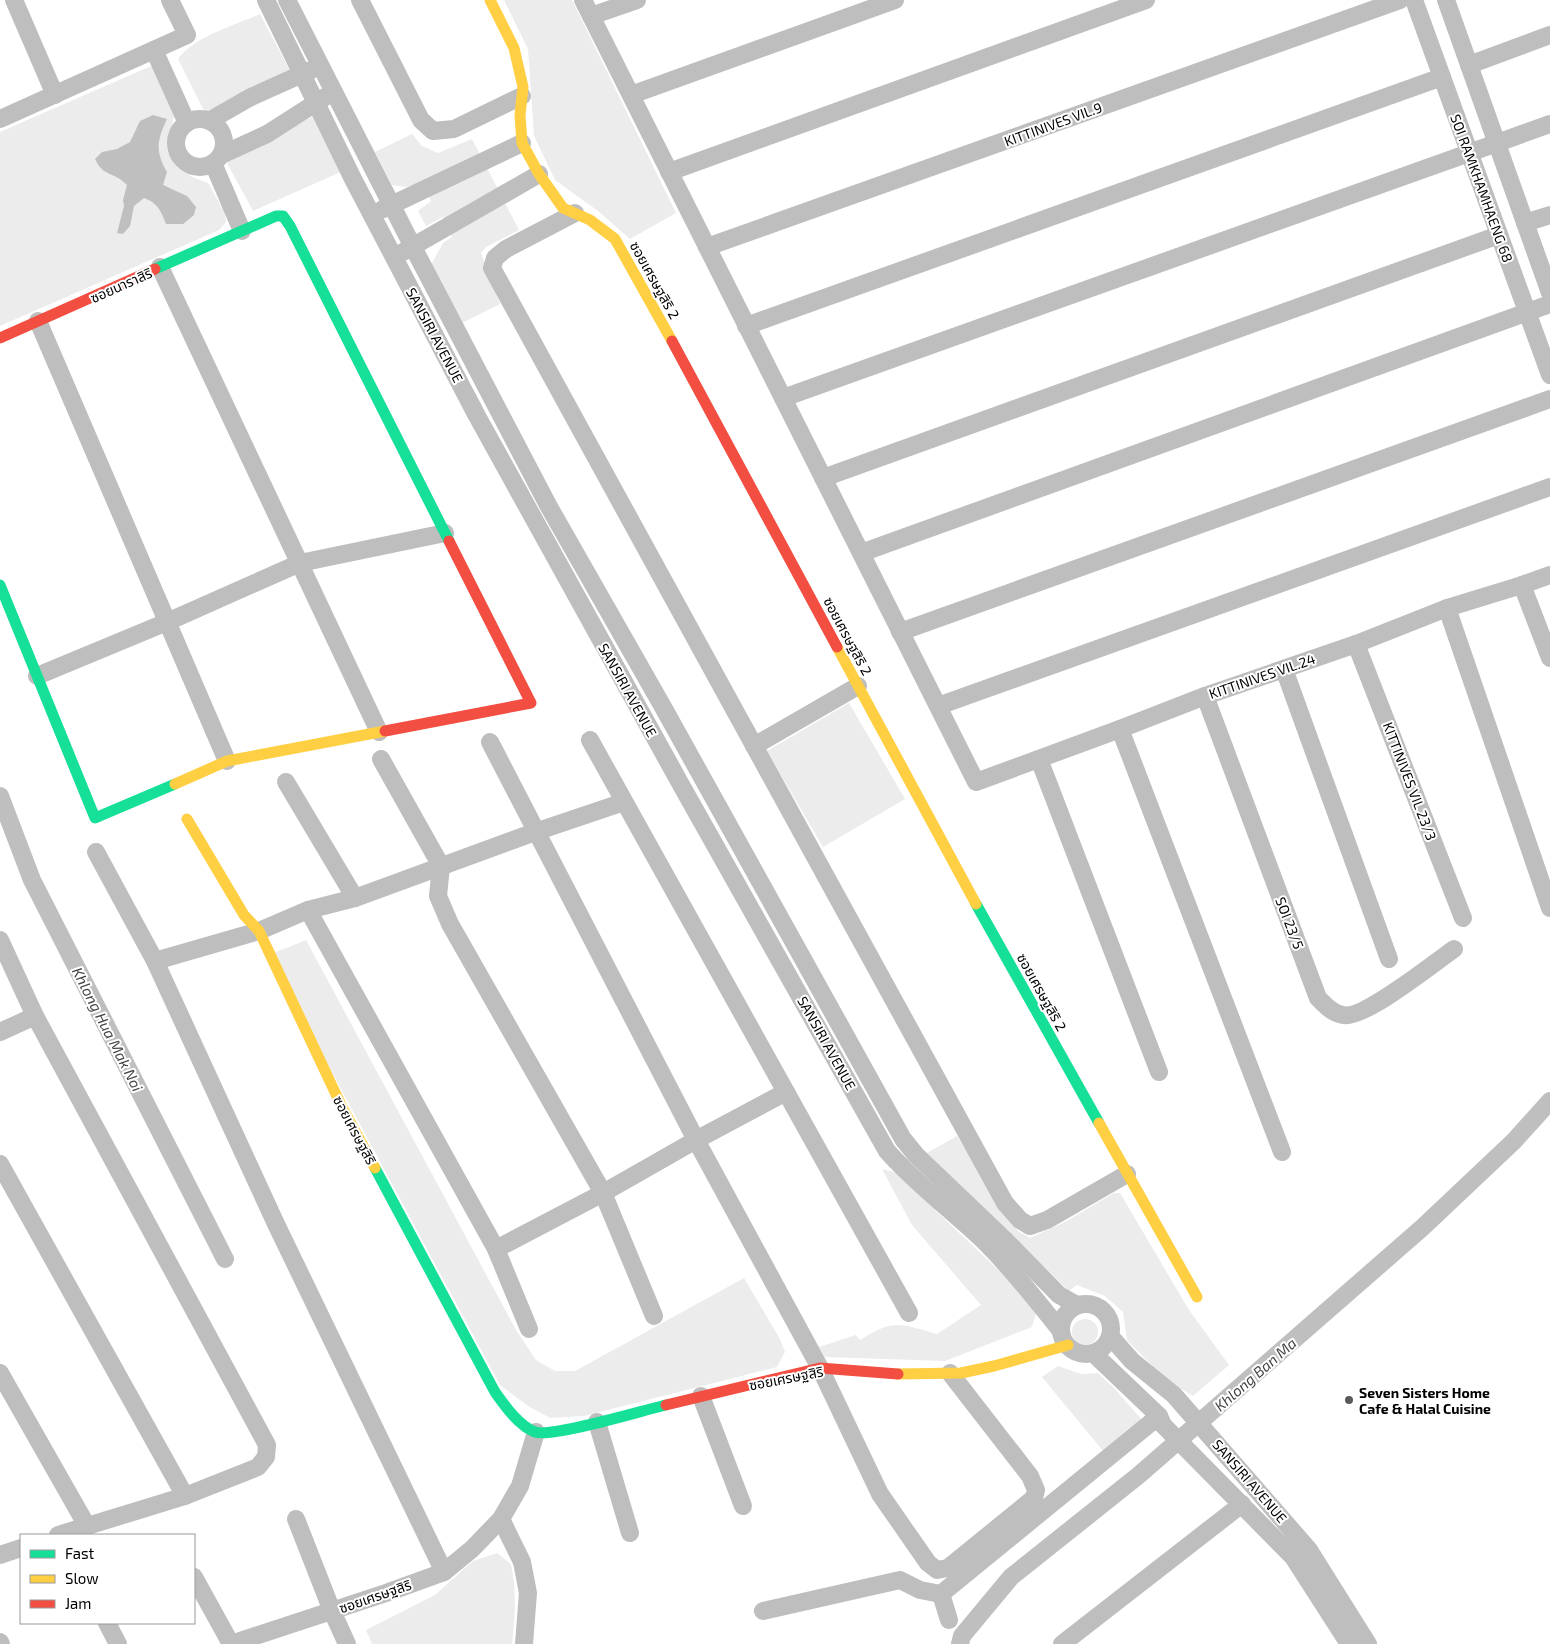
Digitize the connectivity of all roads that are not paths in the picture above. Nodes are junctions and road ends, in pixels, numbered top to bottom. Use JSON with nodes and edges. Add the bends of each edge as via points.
{"nodes":[{"id":1,"x":14,"y":0,"type":"edge"},
{"id":2,"x":170,"y":0,"type":"edge"},
{"id":3,"x":266,"y":0,"type":"edge"},
{"id":4,"x":287,"y":0,"type":"edge"},
{"id":5,"x":360,"y":0,"type":"edge"},
{"id":6,"x":490,"y":0,"type":"edge"},
{"id":7,"x":583,"y":0,"type":"edge"},
{"id":8,"x":637,"y":0,"type":"edge"},
{"id":9,"x":895,"y":0,"type":"edge"},
{"id":10,"x":1146,"y":0,"type":"edge"},
{"id":11,"x":1400,"y":0,"type":"edge"},
{"id":12,"x":1414,"y":0,"type":"edge"},
{"id":13,"x":1446,"y":0,"type":"edge"},
{"id":14,"x":591,"y":16,"type":"junction"},
{"id":15,"x":1550,"y":35,"type":"edge"},
{"id":16,"x":154,"y":50,"type":"junction"},
{"id":17,"x":1469,"y":65,"type":"junction"},
{"id":18,"x":321,"y":66,"type":"junction"},
{"id":19,"x":302,"y":74,"type":"junction"},
{"id":20,"x":1442,"y":77,"type":"junction"},
{"id":21,"x":334,"y":92,"type":"junction"},
{"id":22,"x":55,"y":95,"type":"junction"},
{"id":23,"x":631,"y":95,"type":"junction"},
{"id":24,"x":522,"y":96,"type":"junction"},
{"id":25,"x":316,"y":103,"type":"junction"},
{"id":26,"x":0,"y":119,"type":"edge"},
{"id":27,"x":209,"y":121,"type":"junction"},
{"id":28,"x":187,"y":123,"type":"junction"},
{"id":29,"x":1550,"y":124,"type":"edge"},
{"id":30,"x":522,"y":143,"type":"junction"},
{"id":31,"x":1497,"y":143,"type":"junction"},
{"id":32,"x":1469,"y":152,"type":"junction"},
{"id":33,"x":217,"y":159,"type":"junction"},
{"id":34,"x":669,"y":172,"type":"junction"},
{"id":35,"x":539,"y":174,"type":"junction"},
{"id":36,"x":392,"y":205,"type":"junction"},
{"id":37,"x":575,"y":213,"type":"junction"},
{"id":38,"x":372,"y":214,"type":"junction"},
{"id":39,"x":1550,"y":214,"type":"edge"},
{"id":40,"x":1525,"y":223,"type":"junction"},
{"id":41,"x":242,"y":231,"type":"junction"},
{"id":42,"x":1499,"y":235,"type":"junction"},
{"id":43,"x":413,"y":247,"type":"junction"},
{"id":44,"x":707,"y":247,"type":"junction"},
{"id":45,"x":394,"y":257,"type":"junction"},
{"id":46,"x":160,"y":267,"type":"junction"},
{"id":47,"x":1550,"y":293,"type":"edge"},
{"id":48,"x":1550,"y":304,"type":"edge"},
{"id":49,"x":1528,"y":314,"type":"junction"},
{"id":50,"x":38,"y":321,"type":"junction"},
{"id":51,"x":746,"y":326,"type":"junction"},
{"id":52,"x":0,"y":338,"type":"edge"},
{"id":53,"x":1550,"y":375,"type":"edge"},
{"id":54,"x":783,"y":398,"type":"junction"},
{"id":55,"x":1550,"y":398,"type":"edge"},
{"id":56,"x":498,"y":410,"type":"junction"},
{"id":57,"x":480,"y":420,"type":"junction"},
{"id":58,"x":823,"y":478,"type":"junction"},
{"id":59,"x":1550,"y":487,"type":"edge"},
{"id":60,"x":445,"y":533,"type":"junction"},
{"id":61,"x":572,"y":547,"type":"junction"},
{"id":62,"x":861,"y":553,"type":"junction"},
{"id":63,"x":554,"y":556,"type":"junction"},
{"id":64,"x":300,"y":564,"type":"junction"},
{"id":65,"x":1550,"y":575,"type":"edge"},
{"id":66,"x":0,"y":585,"type":"edge"},
{"id":67,"x":1522,"y":585,"type":"junction"},
{"id":68,"x":1446,"y":608,"type":"junction"},
{"id":69,"x":168,"y":622,"type":"junction"},
{"id":70,"x":900,"y":632,"type":"junction"},
{"id":71,"x":1356,"y":644,"type":"junction"},
{"id":72,"x":1550,"y":658,"type":"edge"},
{"id":73,"x":1284,"y":669,"type":"junction"},
{"id":74,"x":37,"y":676,"type":"junction"},
{"id":75,"x":858,"y":686,"type":"junction"},
{"id":76,"x":1204,"y":696,"type":"junction"},
{"id":77,"x":938,"y":706,"type":"junction"},
{"id":78,"x":1120,"y":729,"type":"junction"},
{"id":79,"x":379,"y":732,"type":"junction"},
{"id":80,"x":590,"y":740,"type":"dead end"},
{"id":81,"x":490,"y":742,"type":"dead end"},
{"id":82,"x":754,"y":746,"type":"junction"},
{"id":83,"x":1039,"y":758,"type":"junction"},
{"id":84,"x":381,"y":760,"type":"dead end"},
{"id":85,"x":227,"y":761,"type":"junction"},
{"id":86,"x":286,"y":782,"type":"dead end"},
{"id":87,"x":624,"y":802,"type":"junction"},
{"id":88,"x":187,"y":819,"type":"dead end"},
{"id":89,"x":726,"y":822,"type":"junction"},
{"id":90,"x":535,"y":832,"type":"junction"},
{"id":91,"x":708,"y":832,"type":"junction"},
{"id":92,"x":96,"y":852,"type":"dead end"},
{"id":93,"x":441,"y":866,"type":"junction"},
{"id":94,"x":355,"y":898,"type":"junction"},
{"id":95,"x":1550,"y":908,"type":"edge"},
{"id":96,"x":308,"y":910,"type":"junction"},
{"id":97,"x":1463,"y":918,"type":"dead end"},
{"id":98,"x":260,"y":931,"type":"junction"},
{"id":99,"x":0,"y":940,"type":"edge"},
{"id":100,"x":1454,"y":949,"type":"dead end"},
{"id":101,"x":1389,"y":959,"type":"dead end"},
{"id":102,"x":155,"y":961,"type":"junction"},
{"id":103,"x":35,"y":1016,"type":"junction"},
{"id":104,"x":0,"y":1032,"type":"edge"},
{"id":105,"x":1159,"y":1072,"type":"dead end"},
{"id":106,"x":876,"y":1090,"type":"junction"},
{"id":107,"x":786,"y":1092,"type":"junction"},
{"id":108,"x":858,"y":1099,"type":"junction"},
{"id":109,"x":696,"y":1140,"type":"junction"},
{"id":110,"x":1282,"y":1152,"type":"dead end"},
{"id":111,"x":0,"y":1164,"type":"edge"},
{"id":112,"x":1127,"y":1174,"type":"junction"},
{"id":113,"x":603,"y":1193,"type":"junction"},
{"id":114,"x":964,"y":1213,"type":"junction"},
{"id":115,"x":496,"y":1249,"type":"junction"},
{"id":116,"x":1197,"y":1298,"type":"dead end"},
{"id":117,"x":1077,"y":1305,"type":"junction"},
{"id":118,"x":909,"y":1312,"type":"dead end"},
{"id":119,"x":654,"y":1316,"type":"dead end"},
{"id":120,"x":529,"y":1329,"type":"dead end"},
{"id":121,"x":1110,"y":1336,"type":"junction"},
{"id":122,"x":1064,"y":1338,"type":"junction"},
{"id":123,"x":1093,"y":1353,"type":"junction"},
{"id":124,"x":820,"y":1368,"type":"junction"},
{"id":125,"x":0,"y":1373,"type":"edge"},
{"id":126,"x":950,"y":1373,"type":"junction"},
{"id":127,"x":701,"y":1396,"type":"junction"},
{"id":128,"x":1161,"y":1421,"type":"junction"},
{"id":129,"x":596,"y":1422,"type":"junction"},
{"id":130,"x":536,"y":1432,"type":"junction"},
{"id":131,"x":185,"y":1496,"type":"junction"},
{"id":132,"x":1242,"y":1504,"type":"junction"},
{"id":133,"x":743,"y":1506,"type":"dead end"},
{"id":134,"x":296,"y":1519,"type":"dead end"},
{"id":135,"x":501,"y":1519,"type":"junction"},
{"id":136,"x":87,"y":1526,"type":"junction"},
{"id":137,"x":630,"y":1533,"type":"dead end"},
{"id":138,"x":61,"y":1534,"type":"edge"},
{"id":139,"x":20,"y":1548,"type":"edge"},
{"id":140,"x":0,"y":1555,"type":"edge"},
{"id":141,"x":444,"y":1572,"type":"junction"},
{"id":142,"x":195,"y":1579,"type":"edge"},
{"id":143,"x":941,"y":1594,"type":"junction"},
{"id":144,"x":332,"y":1611,"type":"junction"},
{"id":145,"x":763,"y":1611,"type":"dead end"},
{"id":146,"x":1340,"y":1615,"type":"junction"},
{"id":147,"x":948,"y":1620,"type":"dead end"},
{"id":148,"x":108,"y":1624,"type":"edge"},
{"id":149,"x":118,"y":1644,"type":"edge"},
{"id":150,"x":231,"y":1644,"type":"edge"},
{"id":151,"x":347,"y":1644,"type":"edge"},
{"id":152,"x":524,"y":1644,"type":"edge"},
{"id":153,"x":1062,"y":1644,"type":"edge"},
{"id":154,"x":1349,"y":1644,"type":"edge"},
{"id":155,"x":1368,"y":1644,"type":"edge"}],
"edges":[{"from":1,"to":22,"type":"street"},
{"from":2,"to":16,"type":"street","via":[[187,35]]},
{"from":3,"to":19,"type":"street","name":"SANSIRI AVENUE"},
{"from":4,"to":18,"type":"street","name":"SANSIRI AVENUE"},
{"from":5,"to":24,"type":"street","via":[[420,120],[433,131],[454,129]]},
{"from":6,"to":24,"type":"street","name":"ซอยเศรษฐสิริ 2","via":[[514,48]]},
{"from":7,"to":14,"type":"street"},
{"from":8,"to":14,"type":"street"},
{"from":9,"to":23,"type":"street"},
{"from":10,"to":34,"type":"street"},
{"from":11,"to":44,"type":"street","name":"KITTINIVES VIL.9"},
{"from":12,"to":20,"type":"street","name":"SOI RAMKHAMHAENG 68"},
{"from":13,"to":17,"type":"street","name":"SOI RAMKHAMHAENG 68"},
{"from":14,"to":23,"type":"street"},
{"from":15,"to":17,"type":"street"},
{"from":16,"to":22,"type":"street"},
{"from":16,"to":28,"type":"street"},
{"from":17,"to":31,"type":"street","name":"SOI RAMKHAMHAENG 68"},
{"from":18,"to":19,"type":"street"},
{"from":18,"to":21,"type":"street","name":"SANSIRI AVENUE"},
{"from":19,"to":25,"type":"street","name":"SANSIRI AVENUE"},
{"from":19,"to":27,"type":"street"},
{"from":20,"to":32,"type":"street","name":"SOI RAMKHAMHAENG 68"},
{"from":20,"to":51,"type":"street"},
{"from":21,"to":25,"type":"street"},
{"from":21,"to":36,"type":"street","name":"SANSIRI AVENUE"},
{"from":22,"to":26,"type":"street"},
{"from":23,"to":34,"type":"street"},
{"from":24,"to":30,"type":"street","name":"ซอยเศรษฐสิริ 2"},
{"from":25,"to":33,"type":"street","via":[[268,134]]},
{"from":25,"to":38,"type":"street","name":"SANSIRI AVENUE"},
{"from":27,"to":28,"type":"street"},
{"from":27,"to":33,"type":"street","via":[[217,126],[224,140]]},
{"from":28,"to":33,"type":"street","via":[[177,136],[176,144],[182,158],[203,167]]},
{"from":29,"to":31,"type":"street"},
{"from":30,"to":35,"type":"street","name":"ซอยเศรษฐสิริ 2"},
{"from":30,"to":36,"type":"street"},
{"from":31,"to":32,"type":"street"},
{"from":31,"to":40,"type":"street","name":"SOI RAMKHAMHAENG 68"},
{"from":32,"to":42,"type":"street","name":"SOI RAMKHAMHAENG 68"},
{"from":32,"to":54,"type":"street"},
{"from":33,"to":41,"type":"street"},
{"from":34,"to":44,"type":"street"},
{"from":35,"to":37,"type":"street","name":"ซอยเศรษฐสิริ 2","via":[[563,208]]},
{"from":35,"to":43,"type":"street"},
{"from":36,"to":38,"type":"street"},
{"from":36,"to":43,"type":"street","name":"SANSIRI AVENUE"},
{"from":37,"to":75,"type":"street","name":"ซอยเศรษฐสิริ 2","via":[[615,239]]},
{"from":37,"to":82,"type":"street","via":[[506,249],[496,258],[492,268]]},
{"from":38,"to":45,"type":"street","name":"SANSIRI AVENUE"},
{"from":39,"to":40,"type":"street"},
{"from":40,"to":47,"type":"street","name":"SOI RAMKHAMHAENG 68"},
{"from":41,"to":46,"type":"street","name":"ซอยนาราสิริ"},
{"from":41,"to":60,"type":"street","name":"ซอยนาราสิริ","via":[[276,216],[283,216],[289,223]]},
{"from":42,"to":49,"type":"street","name":"SOI RAMKHAMHAENG 68"},
{"from":42,"to":58,"type":"street"},
{"from":43,"to":45,"type":"street"},
{"from":43,"to":56,"type":"street","name":"SANSIRI AVENUE"},
{"from":44,"to":51,"type":"street"},
{"from":45,"to":57,"type":"street","name":"SANSIRI AVENUE"},
{"from":46,"to":50,"type":"street","name":"ซอยนาราสิริ"},
{"from":46,"to":64,"type":"street"},
{"from":48,"to":49,"type":"street"},
{"from":49,"to":53,"type":"street","name":"SOI RAMKHAMHAENG 68"},
{"from":49,"to":62,"type":"street"},
{"from":50,"to":52,"type":"street","name":"ซอยนาราสิริ"},
{"from":50,"to":69,"type":"street"},
{"from":51,"to":54,"type":"street"},
{"from":54,"to":58,"type":"street"},
{"from":55,"to":70,"type":"street"},
{"from":56,"to":57,"type":"street"},
{"from":56,"to":61,"type":"street","name":"SANSIRI AVENUE"},
{"from":57,"to":63,"type":"street","name":"SANSIRI AVENUE"},
{"from":58,"to":62,"type":"street"},
{"from":59,"to":77,"type":"street"},
{"from":60,"to":64,"type":"street"},
{"from":60,"to":79,"type":"street","via":[[531,703]]},
{"from":61,"to":63,"type":"street"},
{"from":61,"to":89,"type":"street","name":"SANSIRI AVENUE"},
{"from":62,"to":70,"type":"street"},
{"from":63,"to":91,"type":"street","name":"SANSIRI AVENUE"},
{"from":64,"to":69,"type":"street"},
{"from":64,"to":79,"type":"street"},
{"from":65,"to":67,"type":"street","name":"KITTINIVES VIL.24"},
{"from":66,"to":74,"type":"street"},
{"from":67,"to":68,"type":"street","name":"KITTINIVES VIL.24"},
{"from":67,"to":72,"type":"street"},
{"from":68,"to":71,"type":"street","name":"KITTINIVES VIL.24"},
{"from":68,"to":95,"type":"street"},
{"from":69,"to":74,"type":"street"},
{"from":69,"to":85,"type":"street"},
{"from":70,"to":77,"type":"street"},
{"from":71,"to":73,"type":"street","name":"KITTINIVES VIL.24"},
{"from":71,"to":97,"type":"street","name":"KITTINIVES VIL 23/3"},
{"from":73,"to":76,"type":"street","name":"KITTINIVES VIL.24"},
{"from":73,"to":101,"type":"street"},
{"from":74,"to":85,"type":"street","via":[[95,818]]},
{"from":75,"to":82,"type":"street"},
{"from":75,"to":112,"type":"street","name":"ซอยเศรษฐสิริ 2"},
{"from":76,"to":78,"type":"street","name":"KITTINIVES VIL.24"},
{"from":76,"to":100,"type":"street","name":"SOI 23/5","via":[[1318,998],[1330,1010],[1344,1016],[1362,1012]]},
{"from":77,"to":83,"type":"street","name":"KITTINIVES VIL.24","via":[[976,782]]},
{"from":78,"to":83,"type":"street","name":"KITTINIVES VIL.24"},
{"from":78,"to":110,"type":"street"},
{"from":79,"to":85,"type":"street"},
{"from":80,"to":87,"type":"street"},
{"from":81,"to":90,"type":"street"},
{"from":82,"to":112,"type":"street","via":[[1006,1203],[1020,1220],[1030,1226],[1047,1220]]},
{"from":83,"to":105,"type":"street"},
{"from":84,"to":93,"type":"street"},
{"from":86,"to":94,"type":"street"},
{"from":87,"to":90,"type":"street"},
{"from":87,"to":107,"type":"street"},
{"from":88,"to":98,"type":"street","name":"ซอยเศรษฐสิริ","via":[[244,915]]},
{"from":89,"to":91,"type":"street"},
{"from":89,"to":106,"type":"street","name":"SANSIRI AVENUE"},
{"from":90,"to":93,"type":"street"},
{"from":90,"to":109,"type":"street"},
{"from":91,"to":108,"type":"street","name":"SANSIRI AVENUE"},
{"from":92,"to":102,"type":"street"},
{"from":93,"to":94,"type":"street"},
{"from":93,"to":113,"type":"street","via":[[438,896],[450,924]]},
{"from":94,"to":96,"type":"street"},
{"from":96,"to":98,"type":"street"},
{"from":96,"to":115,"type":"street"},
{"from":98,"to":102,"type":"street"},
{"from":98,"to":130,"type":"street","name":"ซอยเศรษฐสิริ","via":[[342,1107],[495,1392],[514,1417]]},
{"from":99,"to":103,"type":"street"},
{"from":102,"to":141,"type":"street","via":[[276,1224]]},
{"from":103,"to":104,"type":"street"},
{"from":103,"to":131,"type":"street","via":[[267,1446],[266,1457],[258,1467]]},
{"from":106,"to":108,"type":"street"},
{"from":106,"to":114,"type":"street","name":"SANSIRI AVENUE","via":[[903,1139]]},
{"from":107,"to":109,"type":"street"},
{"from":107,"to":118,"type":"street"},
{"from":108,"to":114,"type":"street","name":"SANSIRI AVENUE","via":[[887,1152],[908,1175]]},
{"from":109,"to":113,"type":"street"},
{"from":109,"to":124,"type":"street"},
{"from":111,"to":131,"type":"street"},
{"from":112,"to":116,"type":"street","name":"ซอยเศรษฐสิริ 2"},
{"from":113,"to":115,"type":"street"},
{"from":113,"to":119,"type":"street"},
{"from":114,"to":117,"type":"street","name":"SANSIRI AVENUE","via":[[1006,1241],[1059,1295]]},
{"from":114,"to":122,"type":"street","name":"SANSIRI AVENUE"},
{"from":115,"to":120,"type":"street"},
{"from":117,"to":121,"type":"street","via":[[1092,1305],[1106,1313]]},
{"from":117,"to":122,"type":"street","via":[[1064,1316],[1061,1324]]},
{"from":121,"to":123,"type":"street","via":[[1100,1350]]},
{"from":121,"to":146,"type":"street","name":"SANSIRI AVENUE","via":[[1132,1361],[1174,1395],[1309,1550]]},
{"from":122,"to":123,"type":"street","via":[[1076,1352]]},
{"from":122,"to":126,"type":"street","name":"ซอยเศรษฐสิริ","via":[[994,1366]]},
{"from":123,"to":128,"type":"street","name":"SANSIRI AVENUE"},
{"from":124,"to":126,"type":"street","name":"ซอยเศรษฐสิริ","via":[[884,1374]]},
{"from":124,"to":126,"type":"street","via":[[880,1494],[928,1563],[937,1570],[948,1568],[1034,1498],[1036,1490],[1030,1476]]},
{"from":124,"to":127,"type":"street","name":"ซอยเศรษฐสิริ"},
{"from":125,"to":136,"type":"street"},
{"from":127,"to":129,"type":"street","name":"ซอยเศรษฐสิริ"},
{"from":127,"to":133,"type":"street"},
{"from":128,"to":132,"type":"street","name":"SANSIRI AVENUE"},
{"from":128,"to":143,"type":"street"},
{"from":129,"to":130,"type":"street","name":"ซอยเศรษฐสิริ","via":[[556,1432]]},
{"from":129,"to":137,"type":"street"},
{"from":130,"to":135,"type":"street","name":"ซอยเศรษฐสิริ","via":[[520,1486]]},
{"from":131,"to":136,"type":"street"},
{"from":132,"to":146,"type":"street","name":"SANSIRI AVENUE"},
{"from":132,"to":153,"type":"street"},
{"from":134,"to":144,"type":"street"},
{"from":135,"to":141,"type":"street","name":"ซอยเศรษฐสิริ"},
{"from":135,"to":152,"type":"street","via":[[522,1562],[528,1593]]},
{"from":136,"to":138,"type":"street"},
{"from":139,"to":140,"type":"street"},
{"from":141,"to":144,"type":"street","name":"ซอยเศรษฐสิริ"},
{"from":142,"to":150,"type":"street"},
{"from":143,"to":145,"type":"street","via":[[920,1590],[900,1580]]},
{"from":143,"to":147,"type":"street"},
{"from":144,"to":150,"type":"street","name":"ซอยเศรษฐสิริ"},
{"from":144,"to":151,"type":"street"},
{"from":146,"to":154,"type":"street","name":"SANSIRI AVENUE"},
{"from":146,"to":155,"type":"street","name":"SANSIRI AVENUE"},
{"from":148,"to":149,"type":"street"}]}
